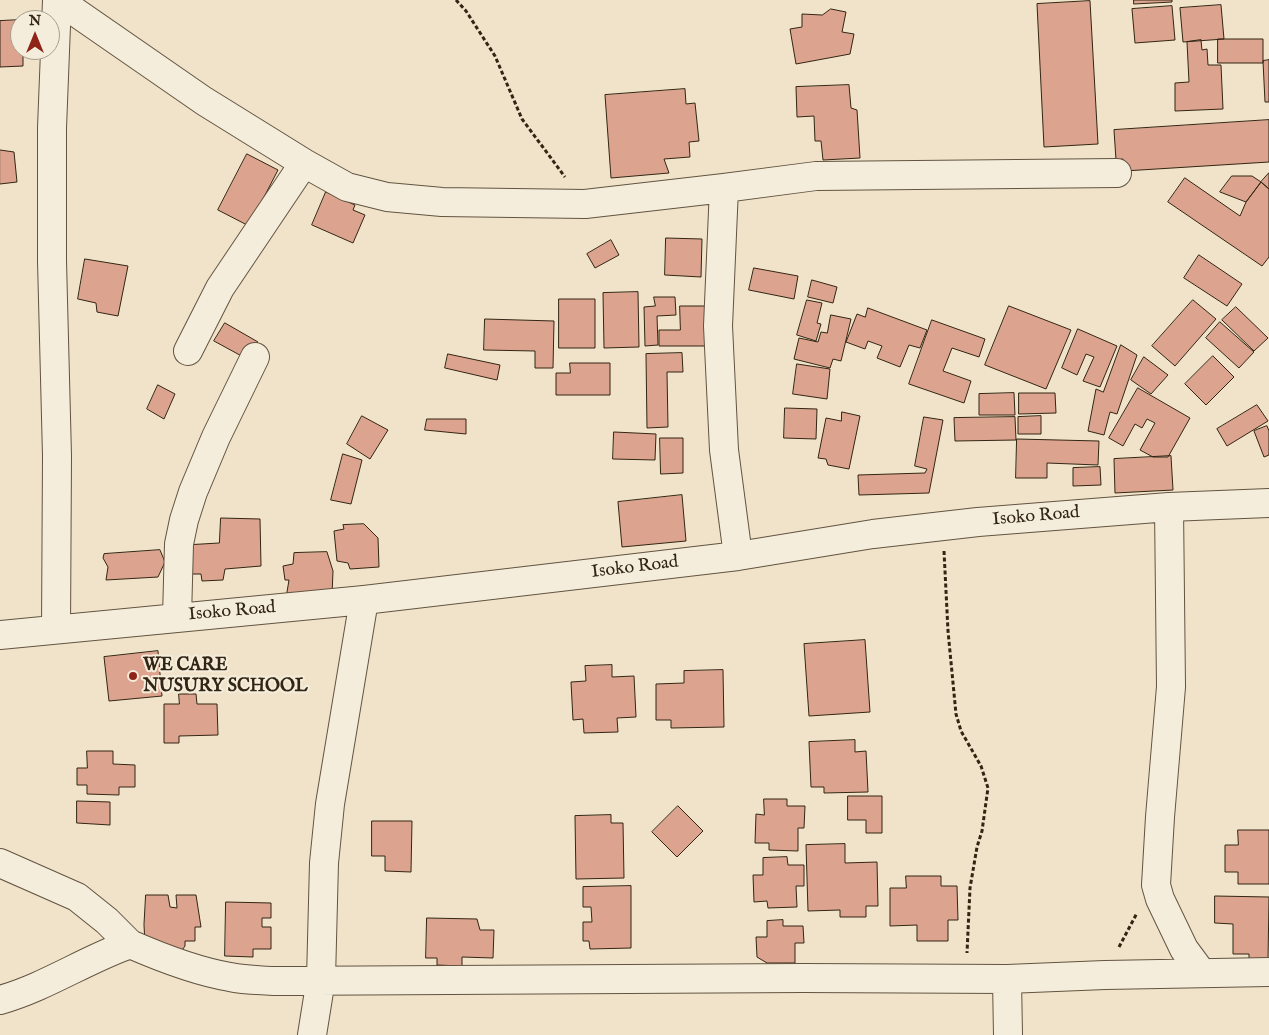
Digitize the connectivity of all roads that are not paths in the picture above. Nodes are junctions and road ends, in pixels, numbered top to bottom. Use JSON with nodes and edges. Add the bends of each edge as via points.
{"nodes":[{"id":1,"x":58,"y":0,"type":"edge"},
{"id":2,"x":304,"y":163,"type":"junction"},
{"id":3,"x":1117,"y":172,"type":"dead end"},
{"id":4,"x":724,"y":188,"type":"junction"},
{"id":5,"x":188,"y":352,"type":"dead end"},
{"id":6,"x":256,"y":357,"type":"dead end"},
{"id":7,"x":1269,"y":503,"type":"edge"},
{"id":8,"x":1169,"y":507,"type":"junction"},
{"id":9,"x":738,"y":556,"type":"junction"},
{"id":10,"x":364,"y":600,"type":"junction"},
{"id":11,"x":177,"y":617,"type":"junction"},
{"id":12,"x":56,"y":629,"type":"junction"},
{"id":13,"x":0,"y":634,"type":"edge"},
{"id":14,"x":0,"y":863,"type":"edge"},
{"id":15,"x":130,"y":944,"type":"junction"},
{"id":16,"x":1201,"y":972,"type":"junction"},
{"id":17,"x":1269,"y":972,"type":"edge"},
{"id":18,"x":321,"y":979,"type":"junction"},
{"id":19,"x":1007,"y":979,"type":"junction"},
{"id":20,"x":0,"y":1000,"type":"edge"},
{"id":21,"x":312,"y":1035,"type":"edge"},
{"id":22,"x":1008,"y":1035,"type":"edge"}],
"edges":[{"from":1,"to":2,"type":"street","via":[[204,101]]},
{"from":1,"to":12,"type":"street","via":[[52,128]]},
{"from":2,"to":4,"type":"street","via":[[347,187],[386,197],[442,202],[586,204]]},
{"from":2,"to":5,"type":"street","via":[[220,288]]},
{"from":3,"to":4,"type":"street","via":[[816,176]]},
{"from":4,"to":9,"type":"street","via":[[718,326],[724,450]]},
{"from":6,"to":11,"type":"street","via":[[216,437],[184,520],[179,544]]},
{"from":7,"to":8,"type":"street","name":"Isoko Road"},
{"from":8,"to":9,"type":"street","name":"Isoko Road","via":[[940,526]]},
{"from":8,"to":16,"type":"street","via":[[1171,687],[1156,885],[1184,949]]},
{"from":9,"to":10,"type":"street","name":"Isoko Road"},
{"from":10,"to":11,"type":"street","name":"Isoko Road"},
{"from":10,"to":18,"type":"street","via":[[330,804],[324,863]]},
{"from":11,"to":12,"type":"street","name":"Isoko Road"},
{"from":12,"to":13,"type":"street","name":"Isoko Road"},
{"from":14,"to":15,"type":"street","via":[[77,897],[107,920]]},
{"from":15,"to":18,"type":"street","via":[[170,961],[231,978],[273,981]]},
{"from":15,"to":20,"type":"street","via":[[102,954],[42,986]]},
{"from":16,"to":17,"type":"street"},
{"from":16,"to":19,"type":"street"},
{"from":18,"to":19,"type":"street"},
{"from":18,"to":21,"type":"street"},
{"from":19,"to":22,"type":"street"}]}
